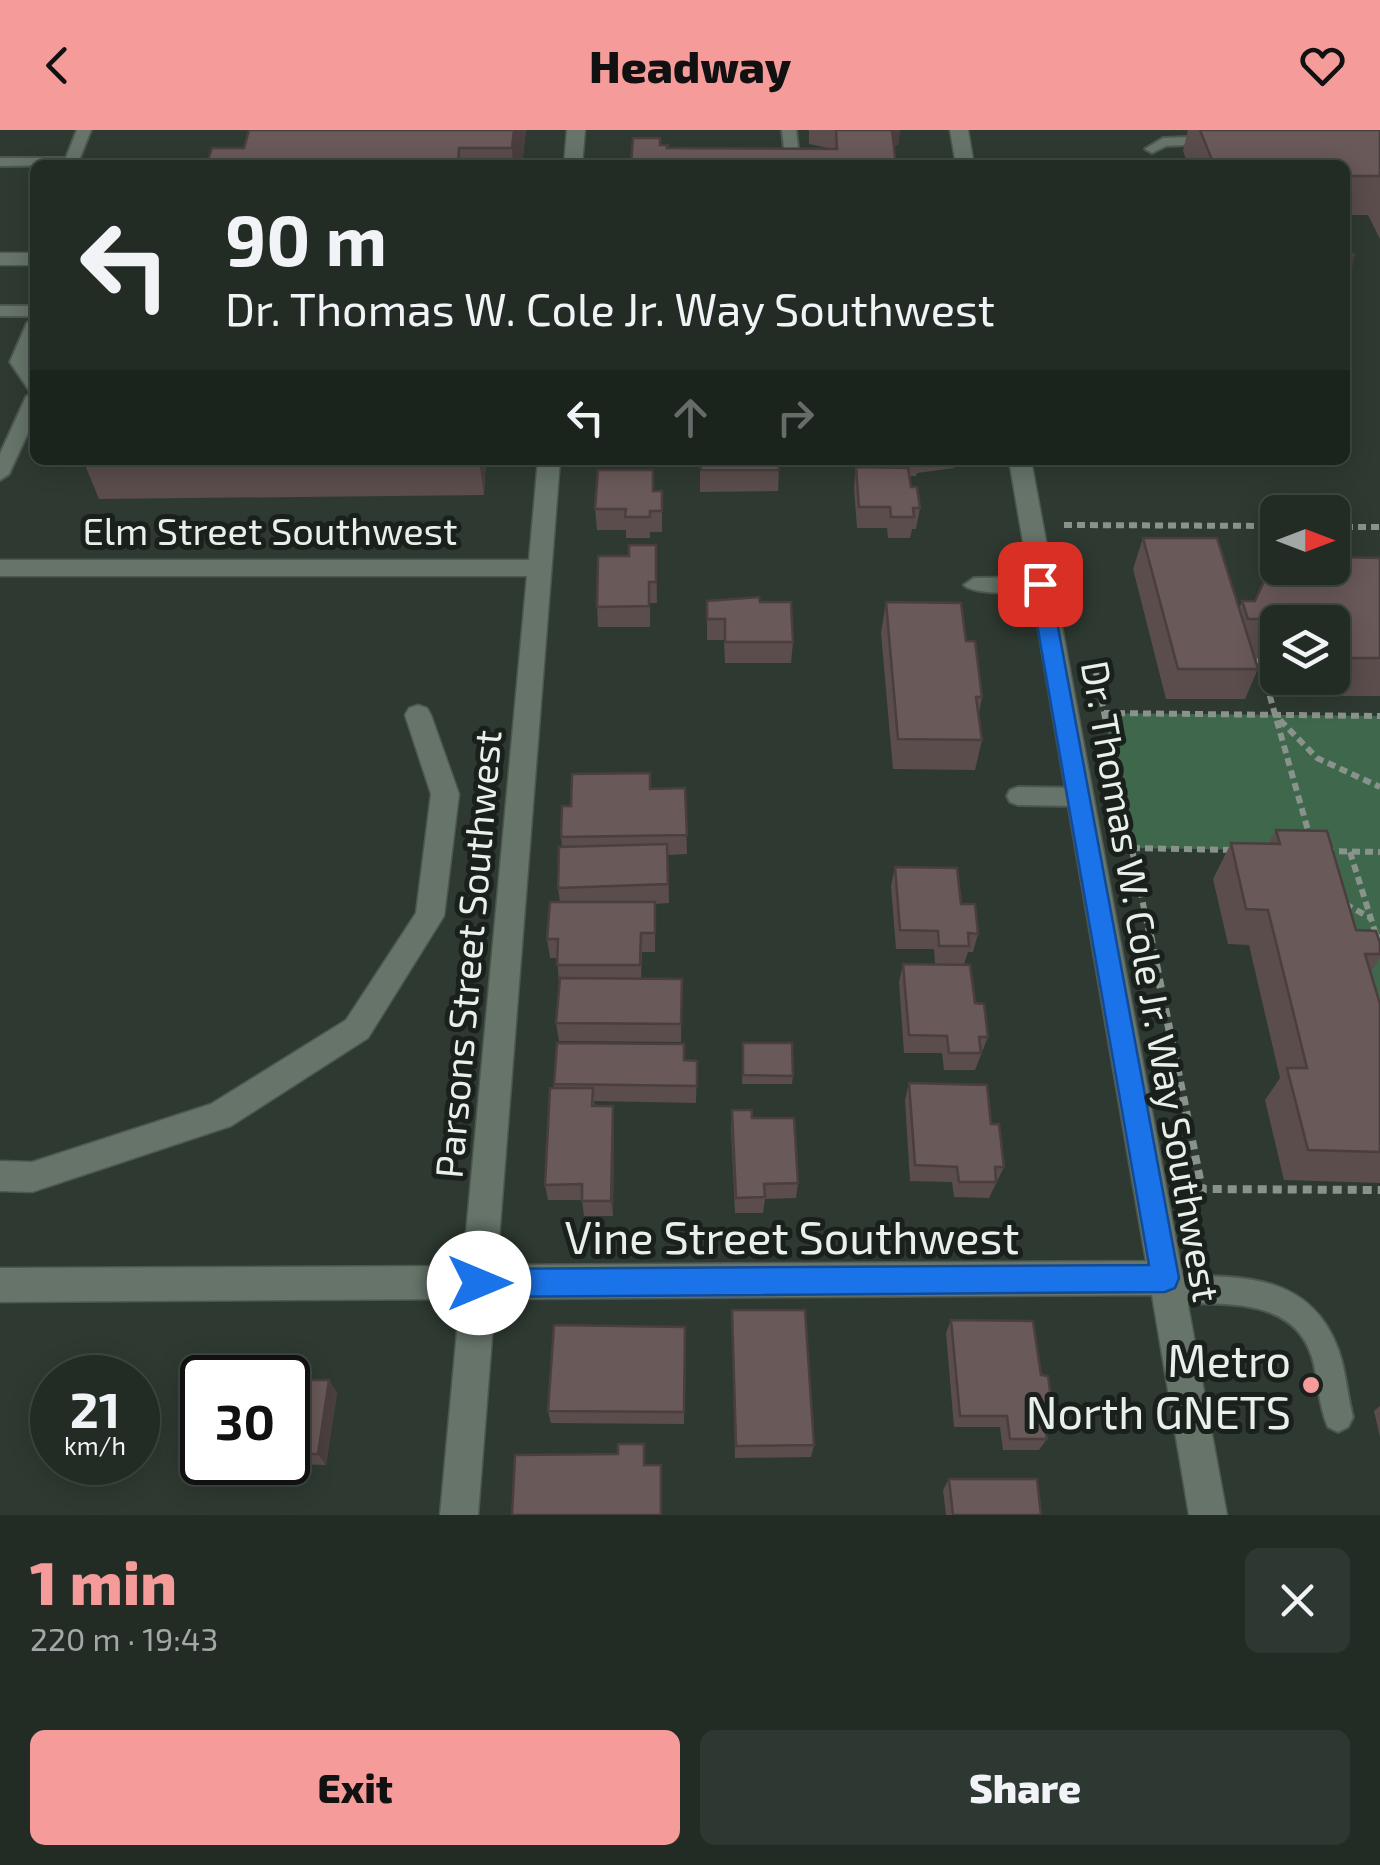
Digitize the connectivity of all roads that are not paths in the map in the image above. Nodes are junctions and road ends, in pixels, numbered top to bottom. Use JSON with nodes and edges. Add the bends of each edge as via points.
{"nodes":[{"id":1,"x":84,"y":130,"type":"edge"},
{"id":2,"x":576,"y":130,"type":"edge"},
{"id":3,"x":789,"y":130,"type":"edge"},
{"id":4,"x":959,"y":130,"type":"edge"},
{"id":5,"x":1226,"y":140,"type":"edge"},
{"id":6,"x":1152,"y":149,"type":"dead end"},
{"id":7,"x":71,"y":160,"type":"edge"},
{"id":8,"x":574,"y":160,"type":"edge"},
{"id":9,"x":792,"y":160,"type":"edge"},
{"id":10,"x":964,"y":160,"type":"edge"},
{"id":11,"x":0,"y":162,"type":"edge"},
{"id":12,"x":30,"y":162,"type":"edge"},
{"id":13,"x":0,"y":259,"type":"edge"},
{"id":14,"x":30,"y":259,"type":"edge"},
{"id":15,"x":30,"y":310,"type":"edge"},
{"id":16,"x":0,"y":311,"type":"edge"},
{"id":17,"x":30,"y":336,"type":"edge"},
{"id":18,"x":30,"y":378,"type":"edge"},
{"id":19,"x":30,"y":407,"type":"edge"},
{"id":20,"x":548,"y":465,"type":"edge"},
{"id":21,"x":1021,"y":465,"type":"edge"},
{"id":22,"x":0,"y":474,"type":"edge"},
{"id":23,"x":0,"y":568,"type":"edge"},
{"id":24,"x":540,"y":568,"type":"junction"},
{"id":25,"x":1040,"y":584,"type":"junction"},
{"id":26,"x":974,"y":585,"type":"dead end"},
{"id":27,"x":418,"y":715,"type":"dead end"},
{"id":28,"x":1018,"y":796,"type":"dead end"},
{"id":29,"x":1079,"y":797,"type":"junction"},
{"id":30,"x":0,"y":1176,"type":"edge"},
{"id":31,"x":479,"y":1283,"type":"junction"},
{"id":32,"x":1166,"y":1284,"type":"junction"},
{"id":33,"x":0,"y":1285,"type":"edge"},
{"id":34,"x":1338,"y":1417,"type":"dead end"},
{"id":35,"x":459,"y":1515,"type":"edge"},
{"id":36,"x":1208,"y":1515,"type":"edge"}],
"edges":[{"from":1,"to":7,"type":"lane"},
{"from":2,"to":8,"type":"street"},
{"from":3,"to":9,"type":"lane"},
{"from":4,"to":10,"type":"street"},
{"from":5,"to":6,"type":"lane","via":[[1163,142]]},
{"from":11,"to":12,"type":"lane"},
{"from":13,"to":14,"type":"street"},
{"from":15,"to":16,"type":"lane"},
{"from":17,"to":18,"type":"lane","via":[[19,362]]},
{"from":19,"to":22,"type":"lane"},
{"from":20,"to":24,"type":"street","name":"Parsons Street Southwest"},
{"from":21,"to":25,"type":"street","name":"Dr. Thomas W. Cole Jr. Way Southwest"},
{"from":23,"to":24,"type":"street","name":"Elm Street Southwest"},
{"from":24,"to":31,"type":"street","name":"Parsons Street Southwest"},
{"from":25,"to":26,"type":"lane"},
{"from":25,"to":29,"type":"street","name":"Dr. Thomas W. Cole Jr. Way Southwest"},
{"from":27,"to":30,"type":"street","via":[[445,794],[430,916],[357,1030],[220,1116],[32,1177]]},
{"from":28,"to":29,"type":"lane"},
{"from":29,"to":32,"type":"street","name":"Dr. Thomas W. Cole Jr. Way Southwest"},
{"from":31,"to":32,"type":"street","name":"Vine Street Southwest"},
{"from":31,"to":33,"type":"street","name":"Vine Street Southwest"},
{"from":31,"to":35,"type":"street","name":"Parsons Street Southwest"},
{"from":32,"to":34,"type":"lane","via":[[1276,1296],[1295,1309],[1320,1342]]},
{"from":32,"to":36,"type":"street","name":"Dr. Thomas W. Cole Jr. Way Southwest"}]}
